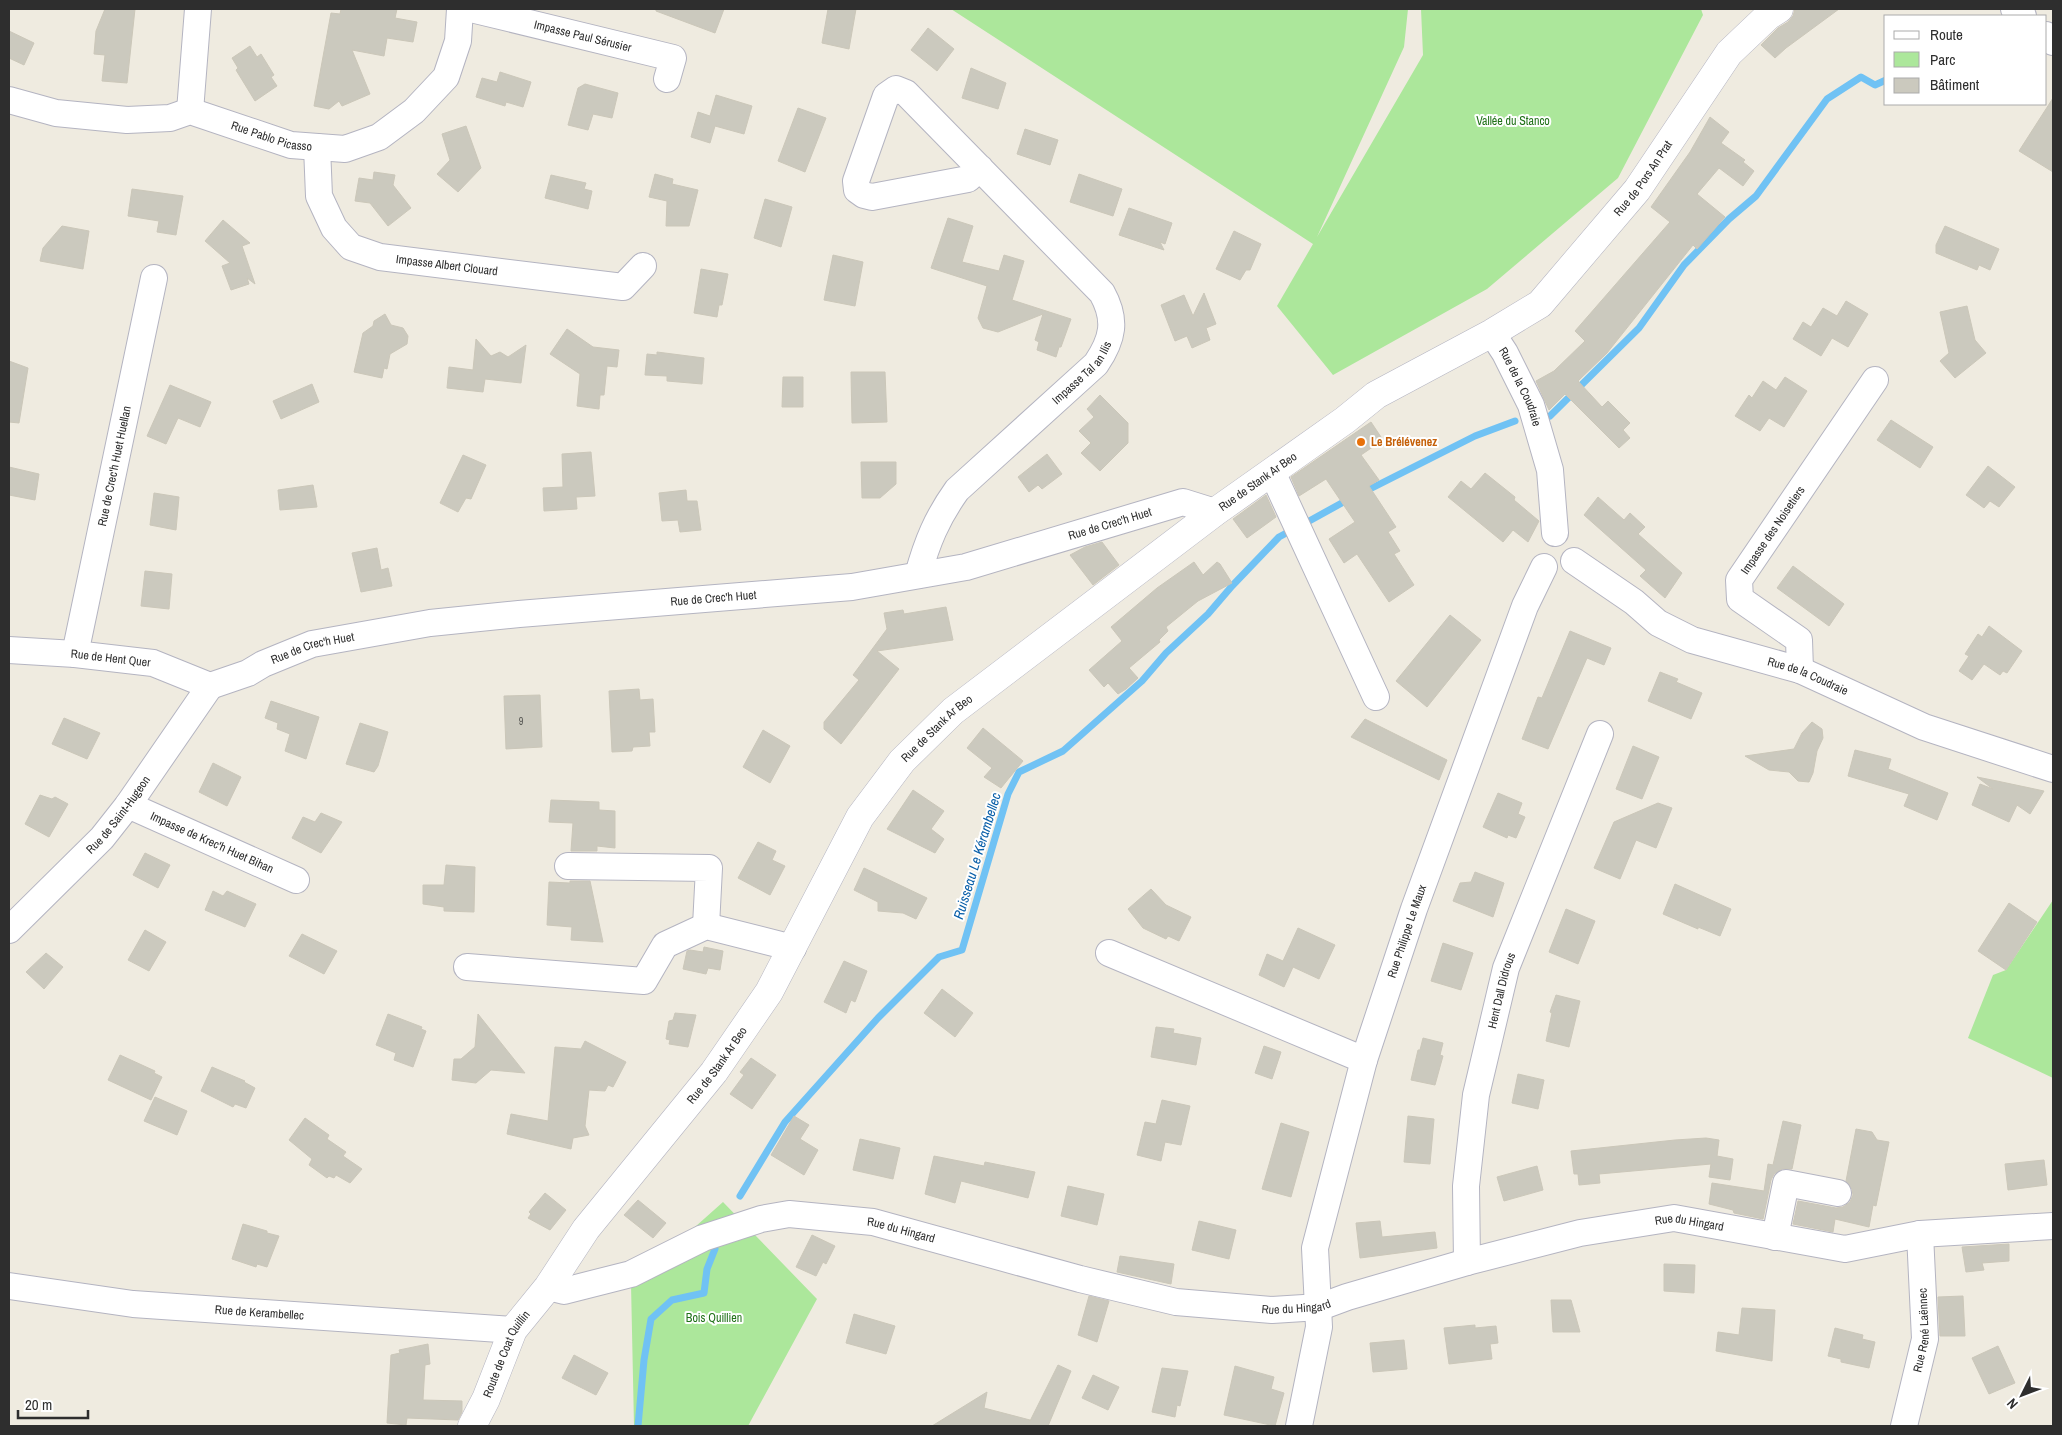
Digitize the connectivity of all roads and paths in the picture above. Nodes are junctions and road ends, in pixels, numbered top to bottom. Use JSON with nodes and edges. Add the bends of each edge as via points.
{"nodes":[{"id":1,"x":198,"y":9,"type":"edge"},
{"id":2,"x":460,"y":9,"type":"edge"},
{"id":3,"x":471,"y":9,"type":"edge"},
{"id":4,"x":1779,"y":9,"type":"edge"},
{"id":5,"x":667,"y":79,"type":"dead end"},
{"id":6,"x":9,"y":100,"type":"edge"},
{"id":7,"x":190,"y":111,"type":"junction"},
{"id":8,"x":317,"y":147,"type":"junction"},
{"id":9,"x":980,"y":168,"type":"junction"},
{"id":10,"x":643,"y":266,"type":"dead end"},
{"id":11,"x":154,"y":278,"type":"dead end"},
{"id":12,"x":1492,"y":333,"type":"junction"},
{"id":13,"x":1875,"y":380,"type":"dead end"},
{"id":14,"x":1272,"y":472,"type":"junction"},
{"id":15,"x":1215,"y":512,"type":"junction"},
{"id":16,"x":1555,"y":533,"type":"junction"},
{"id":17,"x":1574,"y":561,"type":"junction"},
{"id":18,"x":1544,"y":568,"type":"junction"},
{"id":19,"x":918,"y":575,"type":"junction"},
{"id":20,"x":9,"y":650,"type":"edge"},
{"id":21,"x":74,"y":654,"type":"junction"},
{"id":22,"x":1800,"y":670,"type":"junction"},
{"id":23,"x":210,"y":686,"type":"junction"},
{"id":24,"x":1376,"y":697,"type":"dead end"},
{"id":25,"x":1600,"y":734,"type":"dead end"},
{"id":26,"x":2053,"y":768,"type":"edge"},
{"id":27,"x":128,"y":805,"type":"junction"},
{"id":28,"x":568,"y":866,"type":"dead end"},
{"id":29,"x":296,"y":880,"type":"dead end"},
{"id":30,"x":706,"y":926,"type":"junction"},
{"id":31,"x":9,"y":930,"type":"edge"},
{"id":32,"x":793,"y":948,"type":"junction"},
{"id":33,"x":1109,"y":952,"type":"dead end"},
{"id":34,"x":467,"y":967,"type":"dead end"},
{"id":35,"x":1364,"y":1060,"type":"junction"},
{"id":36,"x":1838,"y":1193,"type":"dead end"},
{"id":37,"x":2053,"y":1226,"type":"edge"},
{"id":38,"x":1920,"y":1234,"type":"junction"},
{"id":39,"x":1775,"y":1237,"type":"junction"},
{"id":40,"x":1467,"y":1262,"type":"junction"},
{"id":41,"x":9,"y":1286,"type":"edge"},
{"id":42,"x":548,"y":1287,"type":"junction"},
{"id":43,"x":1320,"y":1307,"type":"junction"},
{"id":44,"x":513,"y":1330,"type":"junction"},
{"id":45,"x":472,"y":1426,"type":"edge"},
{"id":46,"x":1299,"y":1426,"type":"edge"},
{"id":47,"x":1904,"y":1426,"type":"edge"}],
"edges":[{"from":1,"to":7,"type":"street"},
{"from":2,"to":8,"type":"street","name":"Rue Pablo Picasso","via":[[458,41],[446,77],[414,111],[379,137],[345,149]]},
{"from":3,"to":5,"type":"street","name":"Impasse Paul Sérusier","via":[[673,58]]},
{"from":4,"to":12,"type":"street","name":"Rue de Pors An Prat","via":[[1729,53],[1637,190],[1540,304]]},
{"from":6,"to":7,"type":"street","via":[[56,113],[128,120],[170,118]]},
{"from":7,"to":8,"type":"street","name":"Rue Pablo Picasso","via":[[291,145]]},
{"from":8,"to":10,"type":"street","name":"Impasse Albert Clouard","via":[[320,196],[334,228],[351,247],[380,257],[623,287]]},
{"from":9,"to":9,"type":"street","name":"Impasse Tal an Ilis","via":[[906,93],[896,89],[886,96],[856,181],[857,190],[872,197],[968,179]]},
{"from":9,"to":19,"type":"street","name":"Impasse Tal an Ilis","via":[[1102,293],[1109,306],[1111,334],[1096,364],[957,490],[941,512],[928,540]]},
{"from":11,"to":21,"type":"street","name":"Rue de Crec'h Huet Huellan"},
{"from":12,"to":14,"type":"street","name":"Rue de Stank Ar Beo","via":[[1376,396]]},
{"from":12,"to":16,"type":"street","name":"Rue de la Coudraie","via":[[1531,405],[1550,470]]},
{"from":13,"to":22,"type":"street","name":"Impasse des Noisetiers","via":[[1739,580],[1740,599],[1799,640]]},
{"from":14,"to":15,"type":"street","name":"Rue de Stank Ar Beo"},
{"from":14,"to":24,"type":"street"},
{"from":15,"to":19,"type":"street","name":"Rue de Crec'h Huet","via":[[1183,502],[966,567]]},
{"from":15,"to":32,"type":"street","name":"Rue de Stank Ar Beo","via":[[953,711],[902,761],[860,817]]},
{"from":16,"to":17,"type":"street","via":[[1568,536],[1575,548]]},
{"from":16,"to":18,"type":"street","via":[[1544,537],[1538,547],[1538,558]]},
{"from":17,"to":18,"type":"street","via":[[1567,569],[1555,572]]},
{"from":17,"to":22,"type":"street","name":"Rue de la Coudraie","via":[[1634,602],[1658,623],[1692,640]]},
{"from":18,"to":35,"type":"street","name":"Rue Philippe Le Maux","via":[[1525,606],[1417,900]]},
{"from":19,"to":23,"type":"street","name":"Rue de Crec'h Huet","via":[[852,587],[430,624],[312,644]]},
{"from":20,"to":21,"type":"street","name":"Rue de Hent Quer"},
{"from":21,"to":23,"type":"street","name":"Rue de Hent Quer","via":[[153,663]]},
{"from":22,"to":26,"type":"street","name":"Rue de la Coudraie","via":[[1924,727]]},
{"from":23,"to":27,"type":"street","name":"Rue de Saint-Hugeon"},
{"from":25,"to":40,"type":"street","name":"Hent Dall Didrous","via":[[1506,968],[1476,1095],[1466,1186]]},
{"from":27,"to":29,"type":"street","name":"Impasse de Krec'h Huet Bihan"},
{"from":27,"to":31,"type":"street","name":"Rue de Saint-Hugeon","via":[[102,838]]},
{"from":28,"to":30,"type":"street","via":[[709,868]]},
{"from":30,"to":32,"type":"street"},
{"from":30,"to":34,"type":"street","via":[[665,945],[644,982]]},
{"from":32,"to":42,"type":"street","name":"Rue de Stank Ar Beo","via":[[769,992],[714,1072],[586,1229]]},
{"from":33,"to":35,"type":"street"},
{"from":35,"to":43,"type":"street","name":"Rue Philippe Le Maux","via":[[1315,1248]]},
{"from":36,"to":39,"type":"street","via":[[1786,1184]]},
{"from":37,"to":38,"type":"street","name":"Rue du Hingard"},
{"from":38,"to":39,"type":"street","name":"Rue du Hingard","via":[[1845,1250]]},
{"from":38,"to":47,"type":"street","name":"Rue René Laënnec","via":[[1925,1339]]},
{"from":39,"to":40,"type":"street","name":"Rue du Hingard","via":[[1674,1218],[1580,1233]]},
{"from":40,"to":43,"type":"street","name":"Rue du Hingard"},
{"from":41,"to":44,"type":"street","name":"Rue de Kerambellec","via":[[133,1304]]},
{"from":42,"to":43,"type":"street","name":"Rue du Hingard","via":[[564,1291],[631,1274],[703,1238],[761,1219],[788,1214],[873,1222],[1176,1302],[1272,1310]]},
{"from":42,"to":44,"type":"street","name":"Route de Coat Quillin"},
{"from":43,"to":46,"type":"street","name":"Rue Philippe Le Maux"},
{"from":44,"to":45,"type":"street","name":"Route de Coat Quillin"}]}
